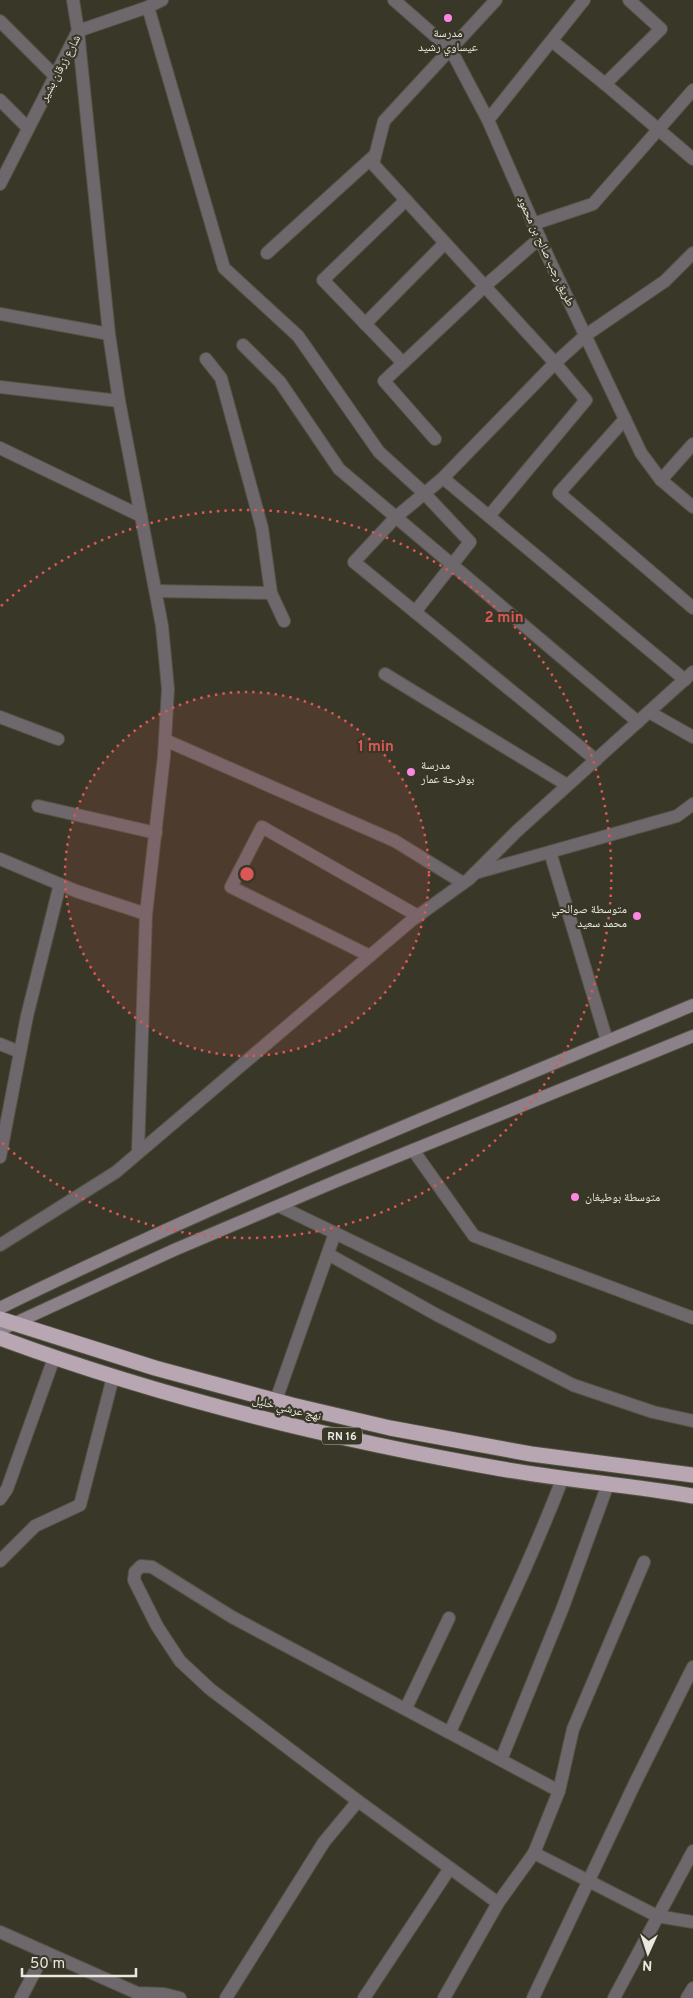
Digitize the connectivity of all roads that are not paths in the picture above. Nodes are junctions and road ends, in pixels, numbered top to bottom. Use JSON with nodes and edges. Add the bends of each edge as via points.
{"nodes":[{"id":1,"x":73,"y":0,"type":"edge"},
{"id":2,"x":162,"y":0,"type":"edge"},
{"id":3,"x":394,"y":0,"type":"edge"},
{"id":4,"x":496,"y":0,"type":"edge"},
{"id":5,"x":584,"y":0,"type":"edge"},
{"id":6,"x":629,"y":0,"type":"edge"},
{"id":7,"x":148,"y":8,"type":"junction"},
{"id":8,"x":0,"y":21,"type":"edge"},
{"id":9,"x":78,"y":31,"type":"junction"},
{"id":10,"x":552,"y":40,"type":"junction"},
{"id":11,"x":451,"y":50,"type":"junction"},
{"id":12,"x":55,"y":76,"type":"junction"},
{"id":13,"x":605,"y":84,"type":"junction"},
{"id":14,"x":693,"y":90,"type":"edge"},
{"id":15,"x":0,"y":100,"type":"edge"},
{"id":16,"x":488,"y":120,"type":"junction"},
{"id":17,"x":28,"y":128,"type":"junction"},
{"id":18,"x":659,"y":130,"type":"junction"},
{"id":19,"x":375,"y":155,"type":"junction"},
{"id":20,"x":693,"y":159,"type":"edge"},
{"id":21,"x":1,"y":179,"type":"edge"},
{"id":22,"x":406,"y":200,"type":"junction"},
{"id":23,"x":533,"y":224,"type":"junction"},
{"id":24,"x":540,"y":238,"type":"junction"},
{"id":25,"x":445,"y":243,"type":"junction"},
{"id":26,"x":267,"y":253,"type":"dead end"},
{"id":27,"x":693,"y":253,"type":"edge"},
{"id":28,"x":485,"y":286,"type":"junction"},
{"id":29,"x":0,"y":314,"type":"edge"},
{"id":30,"x":365,"y":324,"type":"junction"},
{"id":31,"x":109,"y":334,"type":"junction"},
{"id":32,"x":586,"y":335,"type":"junction"},
{"id":33,"x":243,"y":346,"type":"dead end"},
{"id":34,"x":206,"y":360,"type":"dead end"},
{"id":35,"x":403,"y":363,"type":"junction"},
{"id":36,"x":555,"y":363,"type":"junction"},
{"id":37,"x":0,"y":387,"type":"edge"},
{"id":38,"x":119,"y":402,"type":"junction"},
{"id":39,"x":626,"y":419,"type":"junction"},
{"id":40,"x":435,"y":439,"type":"dead end"},
{"id":41,"x":693,"y":444,"type":"edge"},
{"id":42,"x":0,"y":448,"type":"edge"},
{"id":43,"x":443,"y":478,"type":"junction"},
{"id":44,"x":661,"y":480,"type":"junction"},
{"id":45,"x":424,"y":493,"type":"junction"},
{"id":46,"x":693,"y":507,"type":"edge"},
{"id":47,"x":141,"y":516,"type":"junction"},
{"id":48,"x":489,"y":516,"type":"junction"},
{"id":49,"x":396,"y":517,"type":"junction"},
{"id":50,"x":451,"y":564,"type":"junction"},
{"id":51,"x":156,"y":591,"type":"junction"},
{"id":52,"x":271,"y":593,"type":"junction"},
{"id":53,"x":693,"y":608,"type":"edge"},
{"id":54,"x":415,"y":612,"type":"junction"},
{"id":55,"x":284,"y":621,"type":"dead end"},
{"id":56,"x":385,"y":674,"type":"dead end"},
{"id":57,"x":689,"y":676,"type":"edge"},
{"id":58,"x":649,"y":712,"type":"junction"},
{"id":59,"x":0,"y":716,"type":"edge"},
{"id":60,"x":638,"y":722,"type":"junction"},
{"id":61,"x":693,"y":737,"type":"edge"},
{"id":62,"x":58,"y":739,"type":"dead end"},
{"id":63,"x":165,"y":740,"type":"junction"},
{"id":64,"x":596,"y":760,"type":"junction"},
{"id":65,"x":567,"y":785,"type":"junction"},
{"id":66,"x":693,"y":804,"type":"edge"},
{"id":67,"x":38,"y":806,"type":"dead end"},
{"id":68,"x":156,"y":833,"type":"junction"},
{"id":69,"x":550,"y":852,"type":"junction"},
{"id":70,"x":0,"y":859,"type":"edge"},
{"id":71,"x":474,"y":873,"type":"junction"},
{"id":72,"x":60,"y":884,"type":"junction"},
{"id":73,"x":463,"y":884,"type":"junction"},
{"id":74,"x":146,"y":914,"type":"junction"},
{"id":75,"x":418,"y":916,"type":"junction"},
{"id":76,"x":370,"y":956,"type":"junction"},
{"id":77,"x":693,"y":1005,"type":"edge"},
{"id":78,"x":693,"y":1036,"type":"edge"},
{"id":79,"x":607,"y":1041,"type":"junction"},
{"id":80,"x":0,"y":1044,"type":"edge"},
{"id":81,"x":20,"y":1052,"type":"junction"},
{"id":82,"x":413,"y":1150,"type":"junction"},
{"id":83,"x":138,"y":1152,"type":"junction"},
{"id":84,"x":0,"y":1157,"type":"edge"},
{"id":85,"x":279,"y":1206,"type":"junction"},
{"id":86,"x":335,"y":1233,"type":"junction"},
{"id":87,"x":0,"y":1245,"type":"edge"},
{"id":88,"x":328,"y":1254,"type":"junction"},
{"id":89,"x":0,"y":1308,"type":"edge"},
{"id":90,"x":0,"y":1318,"type":"edge"},
{"id":91,"x":693,"y":1318,"type":"edge"},
{"id":92,"x":16,"y":1323,"type":"junction"},
{"id":93,"x":0,"y":1330,"type":"edge"},
{"id":94,"x":550,"y":1337,"type":"dead end"},
{"id":95,"x":0,"y":1338,"type":"edge"},
{"id":96,"x":54,"y":1358,"type":"junction"},
{"id":97,"x":113,"y":1377,"type":"junction"},
{"id":98,"x":276,"y":1400,"type":"junction"},
{"id":99,"x":693,"y":1420,"type":"edge"},
{"id":100,"x":693,"y":1475,"type":"edge"},
{"id":101,"x":563,"y":1477,"type":"junction"},
{"id":102,"x":608,"y":1484,"type":"junction"},
{"id":103,"x":2,"y":1491,"type":"edge"},
{"id":104,"x":693,"y":1496,"type":"edge"},
{"id":105,"x":0,"y":1559,"type":"edge"},
{"id":106,"x":644,"y":1562,"type":"dead end"},
{"id":107,"x":449,"y":1618,"type":"dead end"},
{"id":108,"x":693,"y":1667,"type":"edge"},
{"id":109,"x":406,"y":1708,"type":"junction"},
{"id":110,"x":450,"y":1732,"type":"junction"},
{"id":111,"x":501,"y":1760,"type":"junction"},
{"id":112,"x":559,"y":1791,"type":"junction"},
{"id":113,"x":358,"y":1801,"type":"junction"},
{"id":114,"x":693,"y":1851,"type":"edge"},
{"id":115,"x":534,"y":1853,"type":"junction"},
{"id":116,"x":450,"y":1868,"type":"junction"},
{"id":117,"x":588,"y":1881,"type":"junction"},
{"id":118,"x":498,"y":1903,"type":"junction"},
{"id":119,"x":656,"y":1916,"type":"junction"},
{"id":120,"x":693,"y":1922,"type":"edge"},
{"id":121,"x":0,"y":1932,"type":"edge"},
{"id":122,"x":45,"y":1952,"type":"junction"},
{"id":123,"x":693,"y":1988,"type":"edge"},
{"id":124,"x":141,"y":1996,"type":"edge"},
{"id":125,"x":21,"y":1998,"type":"edge"},
{"id":126,"x":180,"y":1998,"type":"edge"},
{"id":127,"x":226,"y":1998,"type":"edge"},
{"id":128,"x":364,"y":1998,"type":"edge"},
{"id":129,"x":444,"y":1998,"type":"edge"},
{"id":130,"x":533,"y":1998,"type":"edge"},
{"id":131,"x":614,"y":1998,"type":"edge"},
{"id":132,"x":687,"y":1998,"type":"edge"}],
"edges":[{"from":1,"to":9,"type":"street"},
{"from":2,"to":7,"type":"street","name":"شارع زرقان بشير"},
{"from":3,"to":11,"type":"street","name":"طريق رجب صالح بن محمود"},
{"from":4,"to":11,"type":"street"},
{"from":5,"to":10,"type":"street"},
{"from":6,"to":13,"type":"street","via":[[661,29]]},
{"from":7,"to":9,"type":"street","name":"شارع زرقان بشير"},
{"from":7,"to":45,"type":"street","via":[[224,268],[298,336],[379,452]]},
{"from":8,"to":12,"type":"street"},
{"from":9,"to":12,"type":"street","name":"شارع زرقان بشير"},
{"from":9,"to":31,"type":"street"},
{"from":10,"to":13,"type":"street"},
{"from":10,"to":16,"type":"street"},
{"from":11,"to":16,"type":"street","name":"طريق رجب صالح بن محمود"},
{"from":11,"to":19,"type":"street","via":[[384,121]]},
{"from":12,"to":17,"type":"street","name":"شارع زرقان بشير"},
{"from":13,"to":18,"type":"street"},
{"from":14,"to":18,"type":"street"},
{"from":15,"to":17,"type":"street"},
{"from":16,"to":23,"type":"street","name":"طريق رجب صالح بن محمود"},
{"from":17,"to":21,"type":"street","name":"شارع زرقان بشير"},
{"from":18,"to":20,"type":"street"},
{"from":18,"to":23,"type":"street","via":[[594,204]]},
{"from":19,"to":22,"type":"street","via":[[373,164]]},
{"from":19,"to":26,"type":"street"},
{"from":22,"to":25,"type":"street"},
{"from":22,"to":30,"type":"street","via":[[323,280]]},
{"from":23,"to":24,"type":"street","name":"طريق رجب صالح بن محمود"},
{"from":24,"to":28,"type":"street"},
{"from":24,"to":32,"type":"street","name":"طريق رجب صالح بن محمود"},
{"from":25,"to":28,"type":"street"},
{"from":25,"to":30,"type":"street"},
{"from":27,"to":32,"type":"street","via":[[665,281]]},
{"from":28,"to":35,"type":"street"},
{"from":28,"to":36,"type":"street"},
{"from":29,"to":31,"type":"street"},
{"from":30,"to":35,"type":"street"},
{"from":31,"to":38,"type":"street"},
{"from":32,"to":36,"type":"street"},
{"from":32,"to":39,"type":"street","name":"طريق رجب صالح بن محمود"},
{"from":33,"to":49,"type":"street","via":[[280,382],[339,469]]},
{"from":34,"to":52,"type":"street","via":[[221,378],[262,528]]},
{"from":35,"to":40,"type":"street","via":[[384,381]]},
{"from":36,"to":43,"type":"street"},
{"from":36,"to":48,"type":"street","via":[[586,400]]},
{"from":37,"to":38,"type":"street"},
{"from":38,"to":47,"type":"street"},
{"from":39,"to":44,"type":"street","name":"طريق رجب صالح بن محمود","via":[[641,453]]},
{"from":39,"to":53,"type":"street","via":[[559,492]]},
{"from":41,"to":44,"type":"street"},
{"from":42,"to":47,"type":"street"},
{"from":43,"to":45,"type":"street"},
{"from":43,"to":48,"type":"street"},
{"from":44,"to":46,"type":"street","name":"طريق رجب صالح بن محمود"},
{"from":45,"to":49,"type":"street"},
{"from":45,"to":50,"type":"street","via":[[470,542]]},
{"from":47,"to":51,"type":"street"},
{"from":48,"to":57,"type":"street"},
{"from":49,"to":50,"type":"street"},
{"from":49,"to":54,"type":"street","via":[[354,562]]},
{"from":50,"to":54,"type":"street"},
{"from":50,"to":60,"type":"street"},
{"from":51,"to":52,"type":"street"},
{"from":51,"to":63,"type":"street","via":[[168,689]]},
{"from":52,"to":55,"type":"street"},
{"from":54,"to":64,"type":"street"},
{"from":56,"to":65,"type":"street"},
{"from":57,"to":58,"type":"street"},
{"from":58,"to":60,"type":"street"},
{"from":58,"to":61,"type":"street"},
{"from":59,"to":62,"type":"street"},
{"from":60,"to":64,"type":"street"},
{"from":63,"to":68,"type":"street"},
{"from":63,"to":73,"type":"street","via":[[395,841]]},
{"from":64,"to":65,"type":"street"},
{"from":65,"to":71,"type":"street"},
{"from":66,"to":69,"type":"street","via":[[677,816]]},
{"from":67,"to":68,"type":"street"},
{"from":68,"to":74,"type":"street"},
{"from":69,"to":71,"type":"street"},
{"from":69,"to":79,"type":"street"},
{"from":70,"to":72,"type":"street"},
{"from":71,"to":73,"type":"street"},
{"from":72,"to":74,"type":"street"},
{"from":72,"to":81,"type":"street"},
{"from":73,"to":75,"type":"street"},
{"from":74,"to":83,"type":"street"},
{"from":75,"to":76,"type":"street"},
{"from":75,"to":76,"type":"street","via":[[262,827],[231,887]]},
{"from":76,"to":83,"type":"street"},
{"from":77,"to":79,"type":"street"},
{"from":78,"to":82,"type":"street"},
{"from":79,"to":89,"type":"street","via":[[333,1156],[75,1271]]},
{"from":80,"to":81,"type":"street"},
{"from":81,"to":84,"type":"street"},
{"from":82,"to":85,"type":"street"},
{"from":82,"to":91,"type":"street","via":[[474,1236]]},
{"from":83,"to":87,"type":"street","via":[[116,1172]]},
{"from":85,"to":86,"type":"street"},
{"from":85,"to":92,"type":"street"},
{"from":86,"to":88,"type":"street"},
{"from":86,"to":94,"type":"street"},
{"from":88,"to":98,"type":"street"},
{"from":88,"to":99,"type":"street","via":[[573,1385],[652,1412]]},
{"from":90,"to":92,"type":"highway","name":"نهج عرشي خليل","number":"RN 16"},
{"from":92,"to":93,"type":"street"},
{"from":92,"to":98,"type":"highway","name":"نهج عرشي خليل","number":"RN 16","via":[[155,1368]]},
{"from":95,"to":96,"type":"highway","name":"نهج عرشي خليل","number":"RN 16"},
{"from":96,"to":97,"type":"highway","name":"نهج عرشي خليل","number":"RN 16"},
{"from":96,"to":103,"type":"street"},
{"from":97,"to":101,"type":"highway","name":"نهج عرشي خليل","number":"RN 16","via":[[392,1448]]},
{"from":97,"to":105,"type":"street","via":[[80,1505],[35,1526]]},
{"from":98,"to":100,"type":"highway","name":"نهج عرشي خليل","number":"RN 16","via":[[390,1428],[531,1454]]},
{"from":101,"to":102,"type":"highway","name":"نهج عرشي خليل","number":"RN 16"},
{"from":101,"to":110,"type":"street","via":[[540,1538]]},
{"from":102,"to":104,"type":"highway","name":"نهج عرشي خليل","number":"RN 16"},
{"from":102,"to":111,"type":"street"},
{"from":106,"to":112,"type":"street","via":[[573,1729]]},
{"from":107,"to":109,"type":"street"},
{"from":108,"to":117,"type":"street"},
{"from":109,"to":110,"type":"street"},
{"from":109,"to":113,"type":"street","via":[[232,1617],[161,1571],[146,1565],[135,1572],[134,1580],[157,1626],[180,1661],[210,1689]]},
{"from":110,"to":111,"type":"street"},
{"from":111,"to":112,"type":"street"},
{"from":112,"to":115,"type":"street"},
{"from":113,"to":116,"type":"street"},
{"from":113,"to":127,"type":"street","via":[[324,1842]]},
{"from":114,"to":119,"type":"street"},
{"from":115,"to":117,"type":"street"},
{"from":115,"to":118,"type":"street"},
{"from":116,"to":118,"type":"street"},
{"from":116,"to":128,"type":"street"},
{"from":117,"to":119,"type":"street"},
{"from":117,"to":130,"type":"street"},
{"from":118,"to":129,"type":"street"},
{"from":119,"to":120,"type":"street"},
{"from":119,"to":131,"type":"street"},
{"from":121,"to":122,"type":"street"},
{"from":122,"to":124,"type":"street"},
{"from":122,"to":125,"type":"street"},
{"from":123,"to":132,"type":"street"},
{"from":124,"to":126,"type":"street","via":[[164,1994]]}]}
